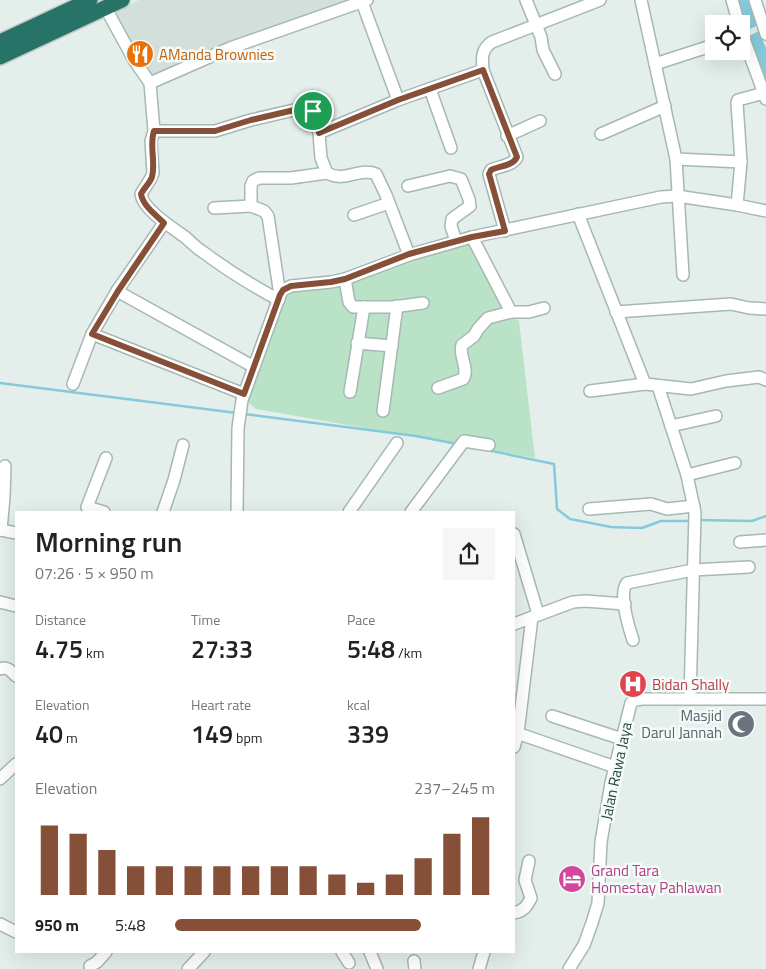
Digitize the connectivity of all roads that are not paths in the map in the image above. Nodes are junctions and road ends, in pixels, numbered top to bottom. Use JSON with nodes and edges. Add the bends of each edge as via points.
{"nodes":[{"id":1,"x":90,"y":0,"type":"edge"},
{"id":2,"x":122,"y":0,"type":"edge"},
{"id":3,"x":526,"y":0,"type":"edge"},
{"id":4,"x":600,"y":0,"type":"edge"},
{"id":5,"x":641,"y":0,"type":"edge"},
{"id":6,"x":732,"y":0,"type":"edge"},
{"id":7,"x":755,"y":0,"type":"edge"},
{"id":8,"x":364,"y":1,"type":"edge"},
{"id":9,"x":105,"y":7,"type":"junction"},
{"id":10,"x":737,"y":15,"type":"edge"},
{"id":11,"x":537,"y":25,"type":"junction"},
{"id":12,"x":764,"y":29,"type":"edge"},
{"id":13,"x":750,"y":31,"type":"edge"},
{"id":14,"x":0,"y":42,"type":"edge"},
{"id":15,"x":705,"y":48,"type":"edge"},
{"id":16,"x":750,"y":54,"type":"edge"},
{"id":17,"x":0,"y":57,"type":"edge"},
{"id":18,"x":655,"y":64,"type":"junction"},
{"id":19,"x":483,"y":70,"type":"junction"},
{"id":20,"x":555,"y":74,"type":"dead end"},
{"id":21,"x":150,"y":83,"type":"junction"},
{"id":22,"x":430,"y":89,"type":"junction"},
{"id":23,"x":765,"y":96,"type":"edge"},
{"id":24,"x":398,"y":100,"type":"junction"},
{"id":25,"x":665,"y":106,"type":"junction"},
{"id":26,"x":540,"y":122,"type":"dead end"},
{"id":27,"x":154,"y":131,"type":"junction"},
{"id":28,"x":319,"y":133,"type":"junction"},
{"id":29,"x":601,"y":134,"type":"dead end"},
{"id":30,"x":508,"y":136,"type":"junction"},
{"id":31,"x":451,"y":148,"type":"dead end"},
{"id":32,"x":676,"y":159,"type":"junction"},
{"id":33,"x":742,"y":162,"type":"junction"},
{"id":34,"x":327,"y":173,"type":"junction"},
{"id":35,"x":408,"y":186,"type":"dead end"},
{"id":36,"x":679,"y":197,"type":"junction"},
{"id":37,"x":389,"y":203,"type":"junction"},
{"id":38,"x":737,"y":205,"type":"junction"},
{"id":39,"x":251,"y":206,"type":"junction"},
{"id":40,"x":214,"y":208,"type":"dead end"},
{"id":41,"x":766,"y":212,"type":"edge"},
{"id":42,"x":578,"y":214,"type":"junction"},
{"id":43,"x":354,"y":215,"type":"dead end"},
{"id":44,"x":164,"y":223,"type":"junction"},
{"id":45,"x":505,"y":231,"type":"junction"},
{"id":46,"x":472,"y":237,"type":"junction"},
{"id":47,"x":456,"y":242,"type":"junction"},
{"id":48,"x":409,"y":254,"type":"junction"},
{"id":49,"x":684,"y":275,"type":"dead end"},
{"id":50,"x":345,"y":279,"type":"junction"},
{"id":51,"x":118,"y":291,"type":"junction"},
{"id":52,"x":279,"y":297,"type":"junction"},
{"id":53,"x":422,"y":303,"type":"dead end"},
{"id":54,"x":398,"y":306,"type":"junction"},
{"id":55,"x":364,"y":307,"type":"junction"},
{"id":56,"x":544,"y":308,"type":"dead end"},
{"id":57,"x":766,"y":309,"type":"edge"},
{"id":58,"x":510,"y":312,"type":"junction"},
{"id":59,"x":616,"y":312,"type":"junction"},
{"id":60,"x":92,"y":334,"type":"junction"},
{"id":61,"x":358,"y":343,"type":"junction"},
{"id":62,"x":392,"y":346,"type":"junction"},
{"id":63,"x":254,"y":366,"type":"junction"},
{"id":64,"x":766,"y":380,"type":"edge"},
{"id":65,"x":73,"y":384,"type":"dead end"},
{"id":66,"x":645,"y":384,"type":"junction"},
{"id":67,"x":658,"y":386,"type":"junction"},
{"id":68,"x":438,"y":388,"type":"dead end"},
{"id":69,"x":350,"y":392,"type":"dead end"},
{"id":70,"x":590,"y":392,"type":"dead end"},
{"id":71,"x":244,"y":394,"type":"junction"},
{"id":72,"x":383,"y":411,"type":"dead end"},
{"id":73,"x":716,"y":416,"type":"dead end"},
{"id":74,"x":671,"y":426,"type":"junction"},
{"id":75,"x":397,"y":443,"type":"dead end"},
{"id":76,"x":183,"y":445,"type":"dead end"},
{"id":77,"x":489,"y":445,"type":"dead end"},
{"id":78,"x":106,"y":458,"type":"dead end"},
{"id":79,"x":735,"y":463,"type":"dead end"},
{"id":80,"x":4,"y":466,"type":"dead end"},
{"id":81,"x":687,"y":475,"type":"junction"},
{"id":82,"x":588,"y":509,"type":"dead end"},
{"id":83,"x":694,"y":509,"type":"junction"},
{"id":84,"x":101,"y":511,"type":"edge"},
{"id":85,"x":163,"y":511,"type":"edge"},
{"id":86,"x":237,"y":511,"type":"edge"},
{"id":87,"x":350,"y":511,"type":"edge"},
{"id":88,"x":412,"y":511,"type":"edge"},
{"id":89,"x":0,"y":530,"type":"edge"},
{"id":90,"x":15,"y":533,"type":"edge"},
{"id":91,"x":515,"y":538,"type":"edge"},
{"id":92,"x":766,"y":540,"type":"edge"},
{"id":93,"x":740,"y":542,"type":"dead end"},
{"id":94,"x":749,"y":567,"type":"dead end"},
{"id":95,"x":693,"y":570,"type":"junction"},
{"id":96,"x":0,"y":602,"type":"edge"},
{"id":97,"x":625,"y":604,"type":"junction"},
{"id":98,"x":15,"y":606,"type":"edge"},
{"id":99,"x":535,"y":616,"type":"junction"},
{"id":100,"x":515,"y":624,"type":"edge"},
{"id":101,"x":633,"y":640,"type":"dead end"},
{"id":102,"x":0,"y":670,"type":"edge"},
{"id":103,"x":15,"y":675,"type":"edge"},
{"id":104,"x":690,"y":698,"type":"junction"},
{"id":105,"x":766,"y":698,"type":"edge"},
{"id":106,"x":552,"y":716,"type":"dead end"},
{"id":107,"x":516,"y":732,"type":"edge"},
{"id":108,"x":622,"y":739,"type":"junction"},
{"id":109,"x":15,"y":765,"type":"edge"},
{"id":110,"x":615,"y":767,"type":"junction"},
{"id":111,"x":0,"y":779,"type":"edge"},
{"id":112,"x":529,"y":861,"type":"dead end"},
{"id":113,"x":515,"y":913,"type":"edge"},
{"id":114,"x":0,"y":924,"type":"edge"},
{"id":115,"x":15,"y":932,"type":"edge"},
{"id":116,"x":105,"y":953,"type":"edge"},
{"id":117,"x":203,"y":953,"type":"edge"},
{"id":118,"x":343,"y":953,"type":"edge"},
{"id":119,"x":370,"y":953,"type":"edge"},
{"id":120,"x":484,"y":953,"type":"edge"},
{"id":121,"x":349,"y":963,"type":"dead end"},
{"id":122,"x":90,"y":966,"type":"dead end"},
{"id":123,"x":188,"y":969,"type":"edge"},
{"id":124,"x":377,"y":969,"type":"edge"},
{"id":125,"x":479,"y":969,"type":"edge"},
{"id":126,"x":569,"y":969,"type":"edge"}],
"edges":[{"from":1,"to":14,"type":"highway"},
{"from":2,"to":9,"type":"highway"},
{"from":3,"to":11,"type":"street"},
{"from":4,"to":11,"type":"street"},
{"from":5,"to":18,"type":"street"},
{"from":6,"to":10,"type":"street"},
{"from":7,"to":12,"type":"street"},
{"from":8,"to":21,"type":"street","via":[[230,48]]},
{"from":8,"to":24,"type":"street"},
{"from":9,"to":17,"type":"highway"},
{"from":9,"to":21,"type":"street"},
{"from":11,"to":19,"type":"street","via":[[486,45]]},
{"from":11,"to":20,"type":"street","via":[[543,50]]},
{"from":12,"to":13,"type":"street"},
{"from":15,"to":18,"type":"street"},
{"from":16,"to":23,"type":"street"},
{"from":18,"to":25,"type":"street"},
{"from":19,"to":22,"type":"street"},
{"from":19,"to":30,"type":"street"},
{"from":21,"to":27,"type":"street"},
{"from":22,"to":24,"type":"street"},
{"from":22,"to":31,"type":"street"},
{"from":23,"to":33,"type":"street","via":[[738,100]]},
{"from":24,"to":28,"type":"street"},
{"from":25,"to":29,"type":"street"},
{"from":25,"to":32,"type":"street"},
{"from":26,"to":30,"type":"street"},
{"from":27,"to":28,"type":"street","via":[[215,131],[307,107],[313,111]]},
{"from":27,"to":44,"type":"street","via":[[151,141],[153,173],[141,198]]},
{"from":28,"to":34,"type":"street","via":[[321,158]]},
{"from":30,"to":45,"type":"street","via":[[517,154],[516,161],[491,170],[489,174]]},
{"from":32,"to":33,"type":"street"},
{"from":32,"to":36,"type":"street"},
{"from":33,"to":38,"type":"street"},
{"from":34,"to":37,"type":"street","via":[[339,177],[370,171],[376,174]]},
{"from":34,"to":39,"type":"street","via":[[308,177],[256,178],[251,186]]},
{"from":35,"to":47,"type":"street","via":[[450,176],[461,178],[470,206],[452,219]]},
{"from":36,"to":38,"type":"street"},
{"from":36,"to":42,"type":"street","via":[[661,197]]},
{"from":36,"to":49,"type":"street"},
{"from":37,"to":43,"type":"street"},
{"from":37,"to":48,"type":"street"},
{"from":38,"to":41,"type":"street"},
{"from":39,"to":40,"type":"street"},
{"from":39,"to":52,"type":"street","via":[[264,210],[268,216]]},
{"from":42,"to":45,"type":"street"},
{"from":42,"to":59,"type":"street"},
{"from":44,"to":51,"type":"street"},
{"from":44,"to":52,"type":"street","via":[[218,263]]},
{"from":45,"to":46,"type":"street"},
{"from":46,"to":47,"type":"street"},
{"from":46,"to":58,"type":"street"},
{"from":47,"to":48,"type":"street"},
{"from":48,"to":50,"type":"street"},
{"from":50,"to":52,"type":"street","via":[[291,286]]},
{"from":50,"to":55,"type":"street","via":[[350,305]]},
{"from":51,"to":60,"type":"street"},
{"from":51,"to":63,"type":"street"},
{"from":52,"to":63,"type":"street"},
{"from":53,"to":54,"type":"street"},
{"from":54,"to":55,"type":"street"},
{"from":54,"to":62,"type":"street"},
{"from":55,"to":61,"type":"street"},
{"from":56,"to":58,"type":"street"},
{"from":57,"to":59,"type":"street","via":[[732,304]]},
{"from":58,"to":68,"type":"street","via":[[488,318],[462,345],[466,372],[463,379]]},
{"from":59,"to":66,"type":"street"},
{"from":60,"to":65,"type":"street"},
{"from":60,"to":71,"type":"street"},
{"from":61,"to":62,"type":"street"},
{"from":61,"to":69,"type":"street"},
{"from":62,"to":72,"type":"street"},
{"from":63,"to":71,"type":"street"},
{"from":64,"to":67,"type":"street","via":[[759,377],[691,389]]},
{"from":66,"to":67,"type":"street"},
{"from":66,"to":70,"type":"street"},
{"from":67,"to":74,"type":"street"},
{"from":71,"to":86,"type":"street","via":[[240,419]]},
{"from":73,"to":74,"type":"street"},
{"from":74,"to":81,"type":"street"},
{"from":75,"to":87,"type":"street"},
{"from":76,"to":85,"type":"street"},
{"from":77,"to":88,"type":"street","via":[[468,442],[461,446]]},
{"from":78,"to":84,"type":"street","via":[[87,507]]},
{"from":79,"to":81,"type":"street"},
{"from":80,"to":89,"type":"street"},
{"from":81,"to":83,"type":"street"},
{"from":82,"to":83,"type":"street","via":[[652,504],[668,509]]},
{"from":83,"to":95,"type":"street"},
{"from":89,"to":90,"type":"street"},
{"from":91,"to":99,"type":"street"},
{"from":92,"to":93,"type":"street"},
{"from":94,"to":95,"type":"street"},
{"from":95,"to":97,"type":"street","via":[[627,583],[624,588]]},
{"from":95,"to":104,"type":"street"},
{"from":96,"to":98,"type":"street"},
{"from":97,"to":99,"type":"street","via":[[577,602]]},
{"from":97,"to":101,"type":"street"},
{"from":99,"to":100,"type":"street"},
{"from":99,"to":107,"type":"street"},
{"from":102,"to":103,"type":"street","via":[[10,670]]},
{"from":104,"to":105,"type":"street","name":"Jalan Rawa Jaya"},
{"from":104,"to":108,"type":"street","name":"Jalan Rawa Jaya","via":[[636,700],[631,703]]},
{"from":106,"to":108,"type":"street"},
{"from":107,"to":110,"type":"street"},
{"from":108,"to":110,"type":"street","name":"Jalan Rawa Jaya"},
{"from":109,"to":111,"type":"street"},
{"from":110,"to":126,"type":"street","name":"Jalan Rawa Jaya","via":[[601,842],[598,903],[584,946]]},
{"from":112,"to":113,"type":"street","via":[[524,880],[531,898],[526,908]]},
{"from":114,"to":115,"type":"street"},
{"from":116,"to":122,"type":"street"},
{"from":117,"to":123,"type":"street"},
{"from":118,"to":121,"type":"street"},
{"from":119,"to":124,"type":"street"},
{"from":120,"to":125,"type":"street"}]}
